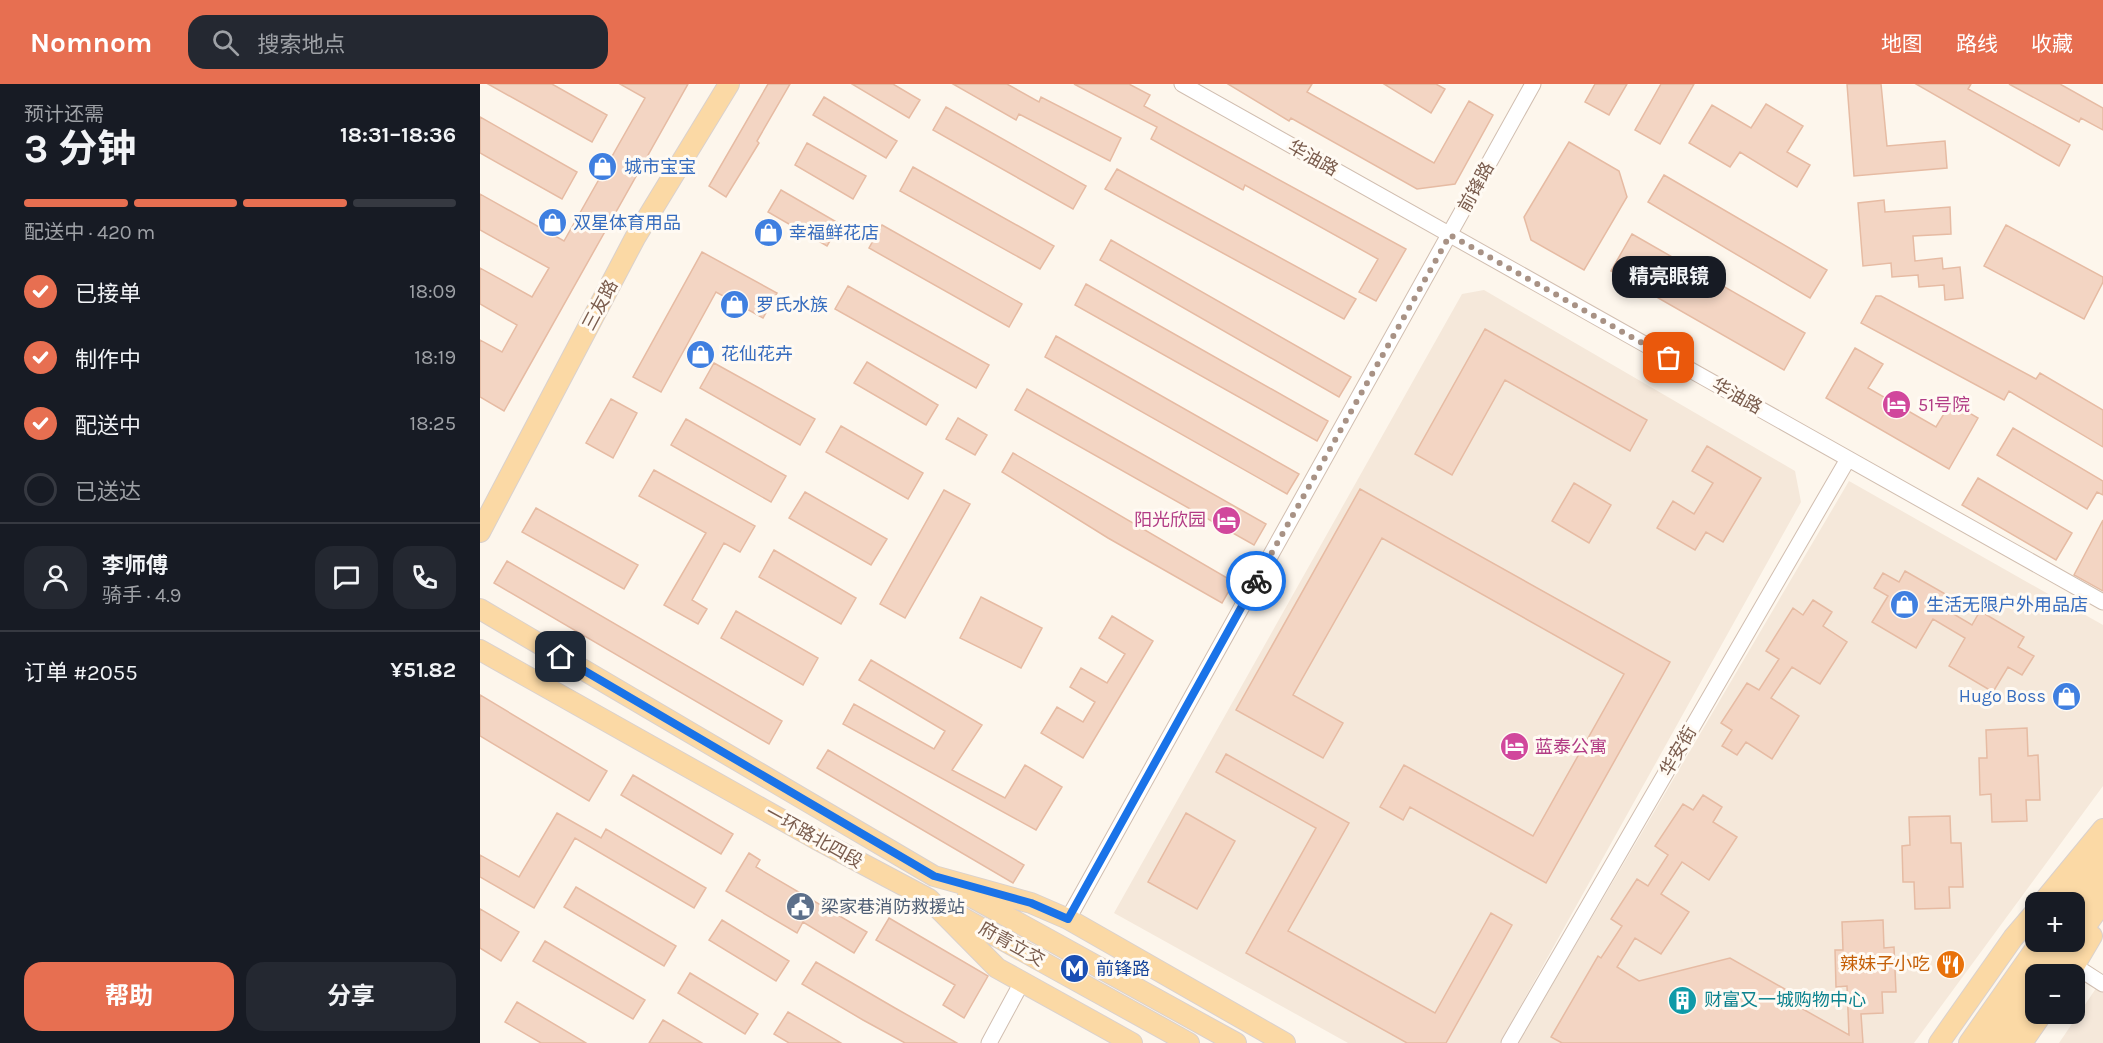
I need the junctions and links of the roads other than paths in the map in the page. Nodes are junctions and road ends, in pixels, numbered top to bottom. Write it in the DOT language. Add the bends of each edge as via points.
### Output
graph roads {
  1 [pos="729,84"];
  2 [pos="1182,84"];
  3 [pos="1533,84"];
  4 [pos="1450,235"];
  5 [pos="1848,459"];
  6 [pos="480,532"];
  7 [pos="2103,602"];
  8 [pos="480,609"];
  9 [pos="480,650"];
  10 [pos="2100,840"];
  11 [pos="934,876"];
  12 [pos="2103,877"];
  13 [pos="2052,892"];
  14 [pos="2060,892"];
  15 [pos="2073,892"];
  16 [pos="929,898"];
  17 [pos="2085,902"];
  18 [pos="2103,902"];
  19 [pos="2103,914"];
  20 [pos="1068,919"];
  21 [pos="2025,924"];
  22 [pos="2025,951"];
  23 [pos="2025,952"];
  24 [pos="2050,952"];
  25 [pos="2067,964"];
  26 [pos="2068,964"];
  27 [pos="2085,978"];
  28 [pos="1022,982"];
  29 [pos="2103,984"];
  30 [pos="2025,1012"];
  31 [pos="2035,1024"];
  32 [pos="989,1043"];
  33 [pos="1132,1043"];
  34 [pos="1189,1043"];
  35 [pos="1236,1043"];
  36 [pos="1285,1043"];
  37 [pos="1509,1043"];
  38 [pos="1939,1043"];
  39 [pos="1953,1043"];
  40 [pos="1969,1043"];
  41 [pos="1985,1043"];
  42 [pos="2003,1043"];
  43 [pos="2022,1043"];
  1 -- 6 [label="main road, 三友路" via="635,237"];
  2 -- 4 [label="street, 华油路"];
  3 -- 4 [label="street, 前锋路"];
  4 -- 5 [label="street, 华油路"];
  4 -- 20 [label="street, 前锋路"];
  5 -- 7 [label="street, 华油路"];
  5 -- 37 [label="street, 华安街"];
  8 -- 11 [label="main road, 一环路北四段"];
  9 -- 16 [label="main road, 一环路北四段"];
  10 -- 13 [label="main road"];
  10 -- 14 [label="main road"];
  10 -- 15 [label="main road"];
  11 -- 20 [label="main road, 一环路北四段" via="1031,903"];
  11 -- 35 [label="main road, 府青立交"];
  12 -- 17 [label="main road"];
  16 -- 28 [label="main road, 一环路北四段" via="997,968"];
  16 -- 34 [label="main road, 府青立交"];
  18 -- 25 [label="main road"];
  19 -- 26 [label="main road"];
  20 -- 36 [label="main road, 一环路北四段"];
  21 -- 38 [label="main road"];
  22 -- 39 [label="main road"];
  23 -- 40 [label="main road"];
  24 -- 41 [label="main road"];
  27 -- 29 [label="street"];
  28 -- 32 [label="street"];
  28 -- 33 [label="main road, 一环路北四段"];
  30 -- 42 [label="main road"];
  31 -- 43 [label="main road"];
}
